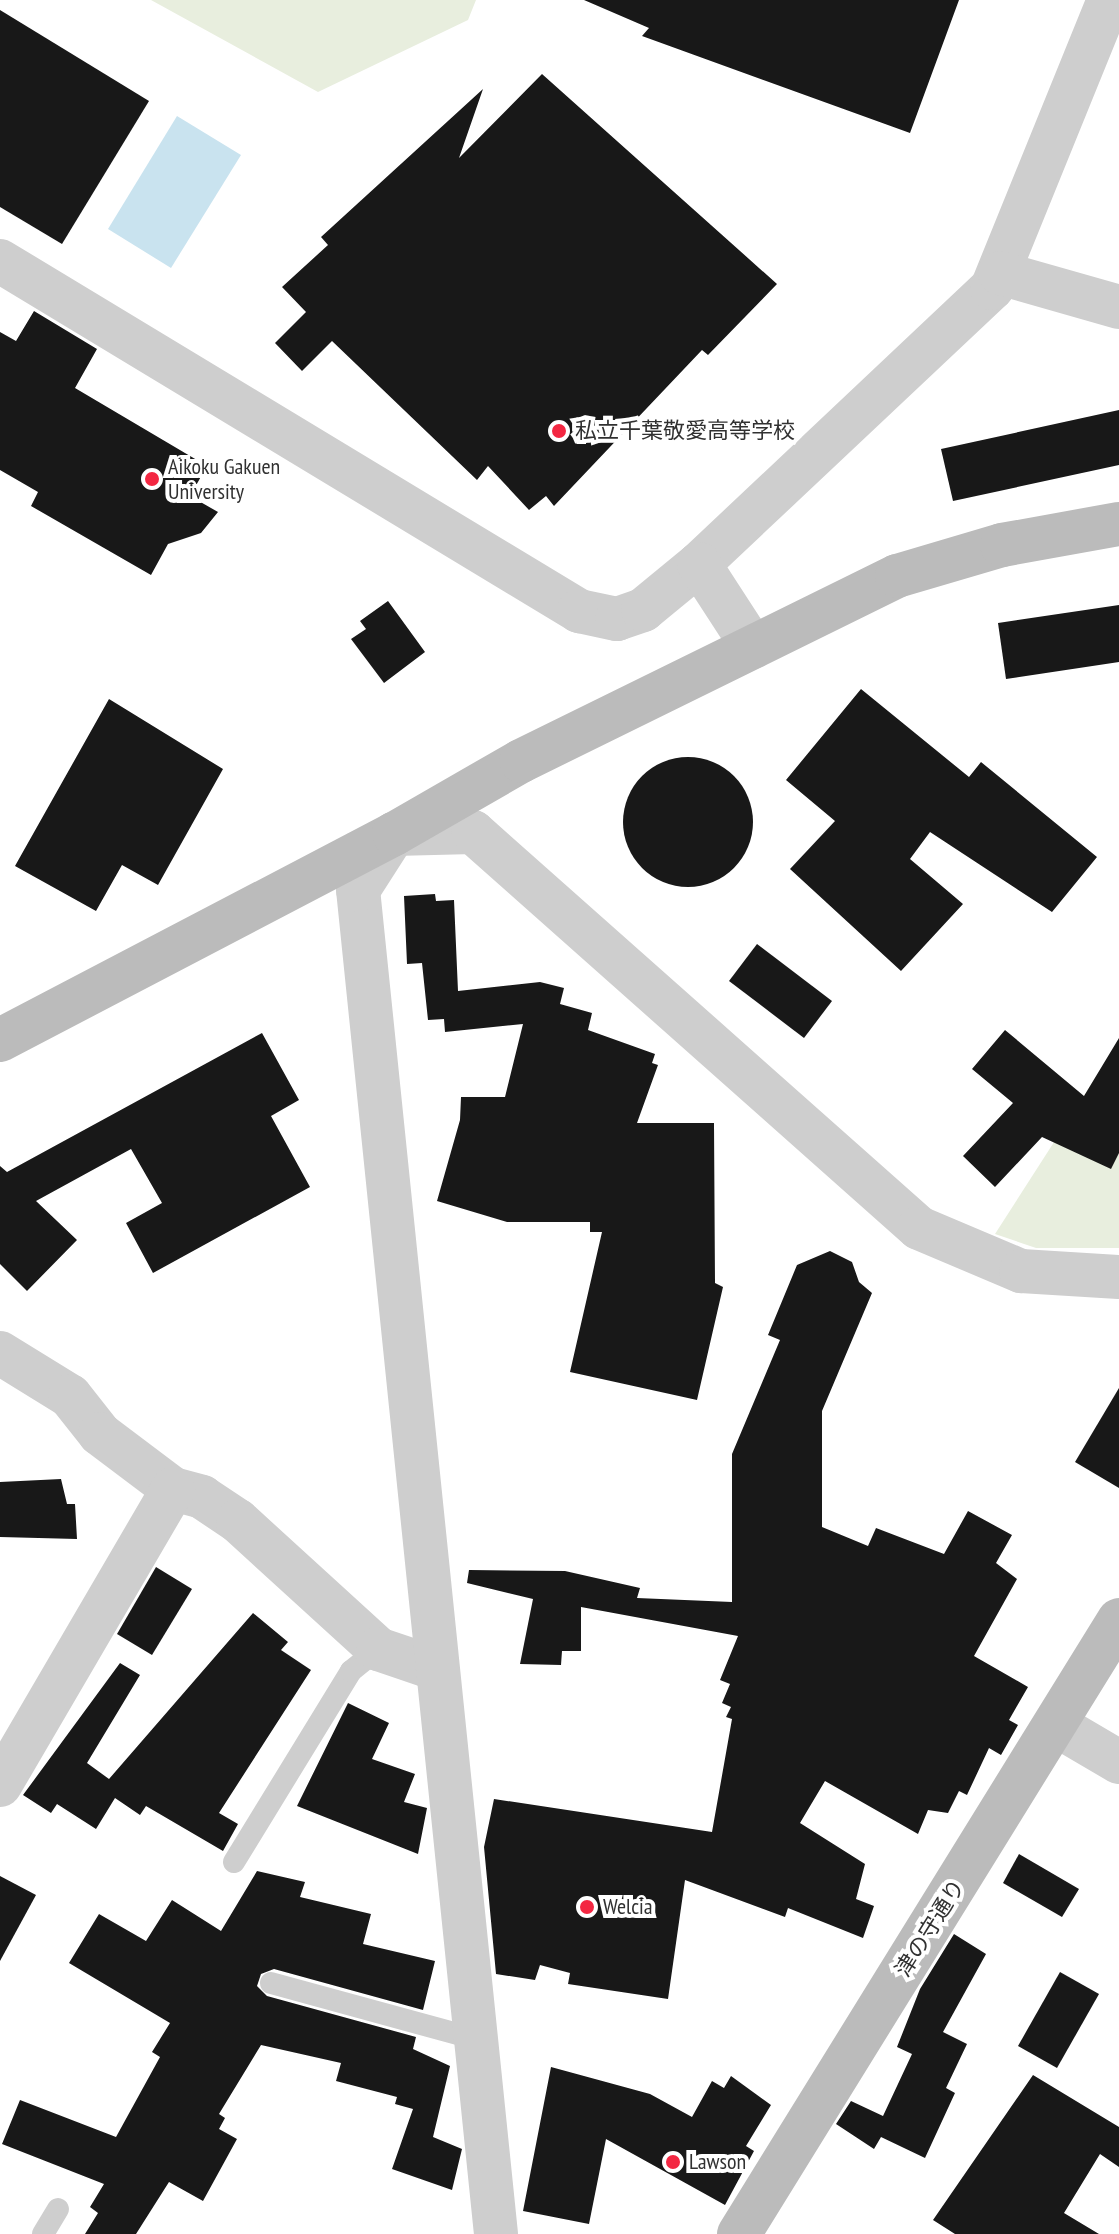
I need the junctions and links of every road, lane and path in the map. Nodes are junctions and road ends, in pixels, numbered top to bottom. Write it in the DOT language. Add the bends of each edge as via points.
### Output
graph roads {
  1 [pos="1108,0"];
  2 [pos="0,261"];
  3 [pos="1000,273"];
  4 [pos="1119,307"];
  5 [pos="1119,524"];
  6 [pos="699,564"];
  7 [pos="753,647"];
  8 [pos="394,834"];
  9 [pos="0,1040"];
  10 [pos="1119,1277"];
  11 [pos="0,1353"];
  12 [pos="173,1489"];
  13 [pos="1119,1620"];
  14 [pos="378,1649"];
  15 [pos="437,1669"];
  16 [pos="1056,1725"];
  17 [pos="1119,1762"];
  18 [pos="0,1785"];
  19 [pos="234,1862"];
  20 [pos="271,1983"];
  21 [pos="476,2039"];
  22 [pos="58,2209"];
  23 [pos="43,2234"];
  24 [pos="496,2234"];
  25 [pos="739,2234"];
  1 -- 3 [label="street"];
  2 -- 6 [label="street" via="579,611 617,619 643,610"];
  3 -- 4 [label="street"];
  3 -- 6 [label="street" via="992,288"];
  5 -- 7 [label="street" via="1002,545 897,576"];
  6 -- 7 [label="street"];
  7 -- 8 [label="street" via="521,761"];
  8 -- 9 [label="street"];
  8 -- 10 [label="street" via="473,832 919,1228 1021,1271"];
  8 -- 15 [label="street" via="358,890"];
  11 -- 12 [label="street" via="70,1396 100,1434"];
  12 -- 14 [label="street" via="202,1497 238,1521"];
  12 -- 18 [label="street"];
  13 -- 16 [label="street, 津の守通り"];
  14 -- 15 [label="street"];
  14 -- 19 [label="lane" via="351,1671"];
  15 -- 21 [label="street"];
  16 -- 17 [label="street"];
  16 -- 25 [label="street, 津の守通り"];
  20 -- 21 [label="lane"];
  21 -- 24 [label="street"];
  22 -- 23 [label="lane"];
}
